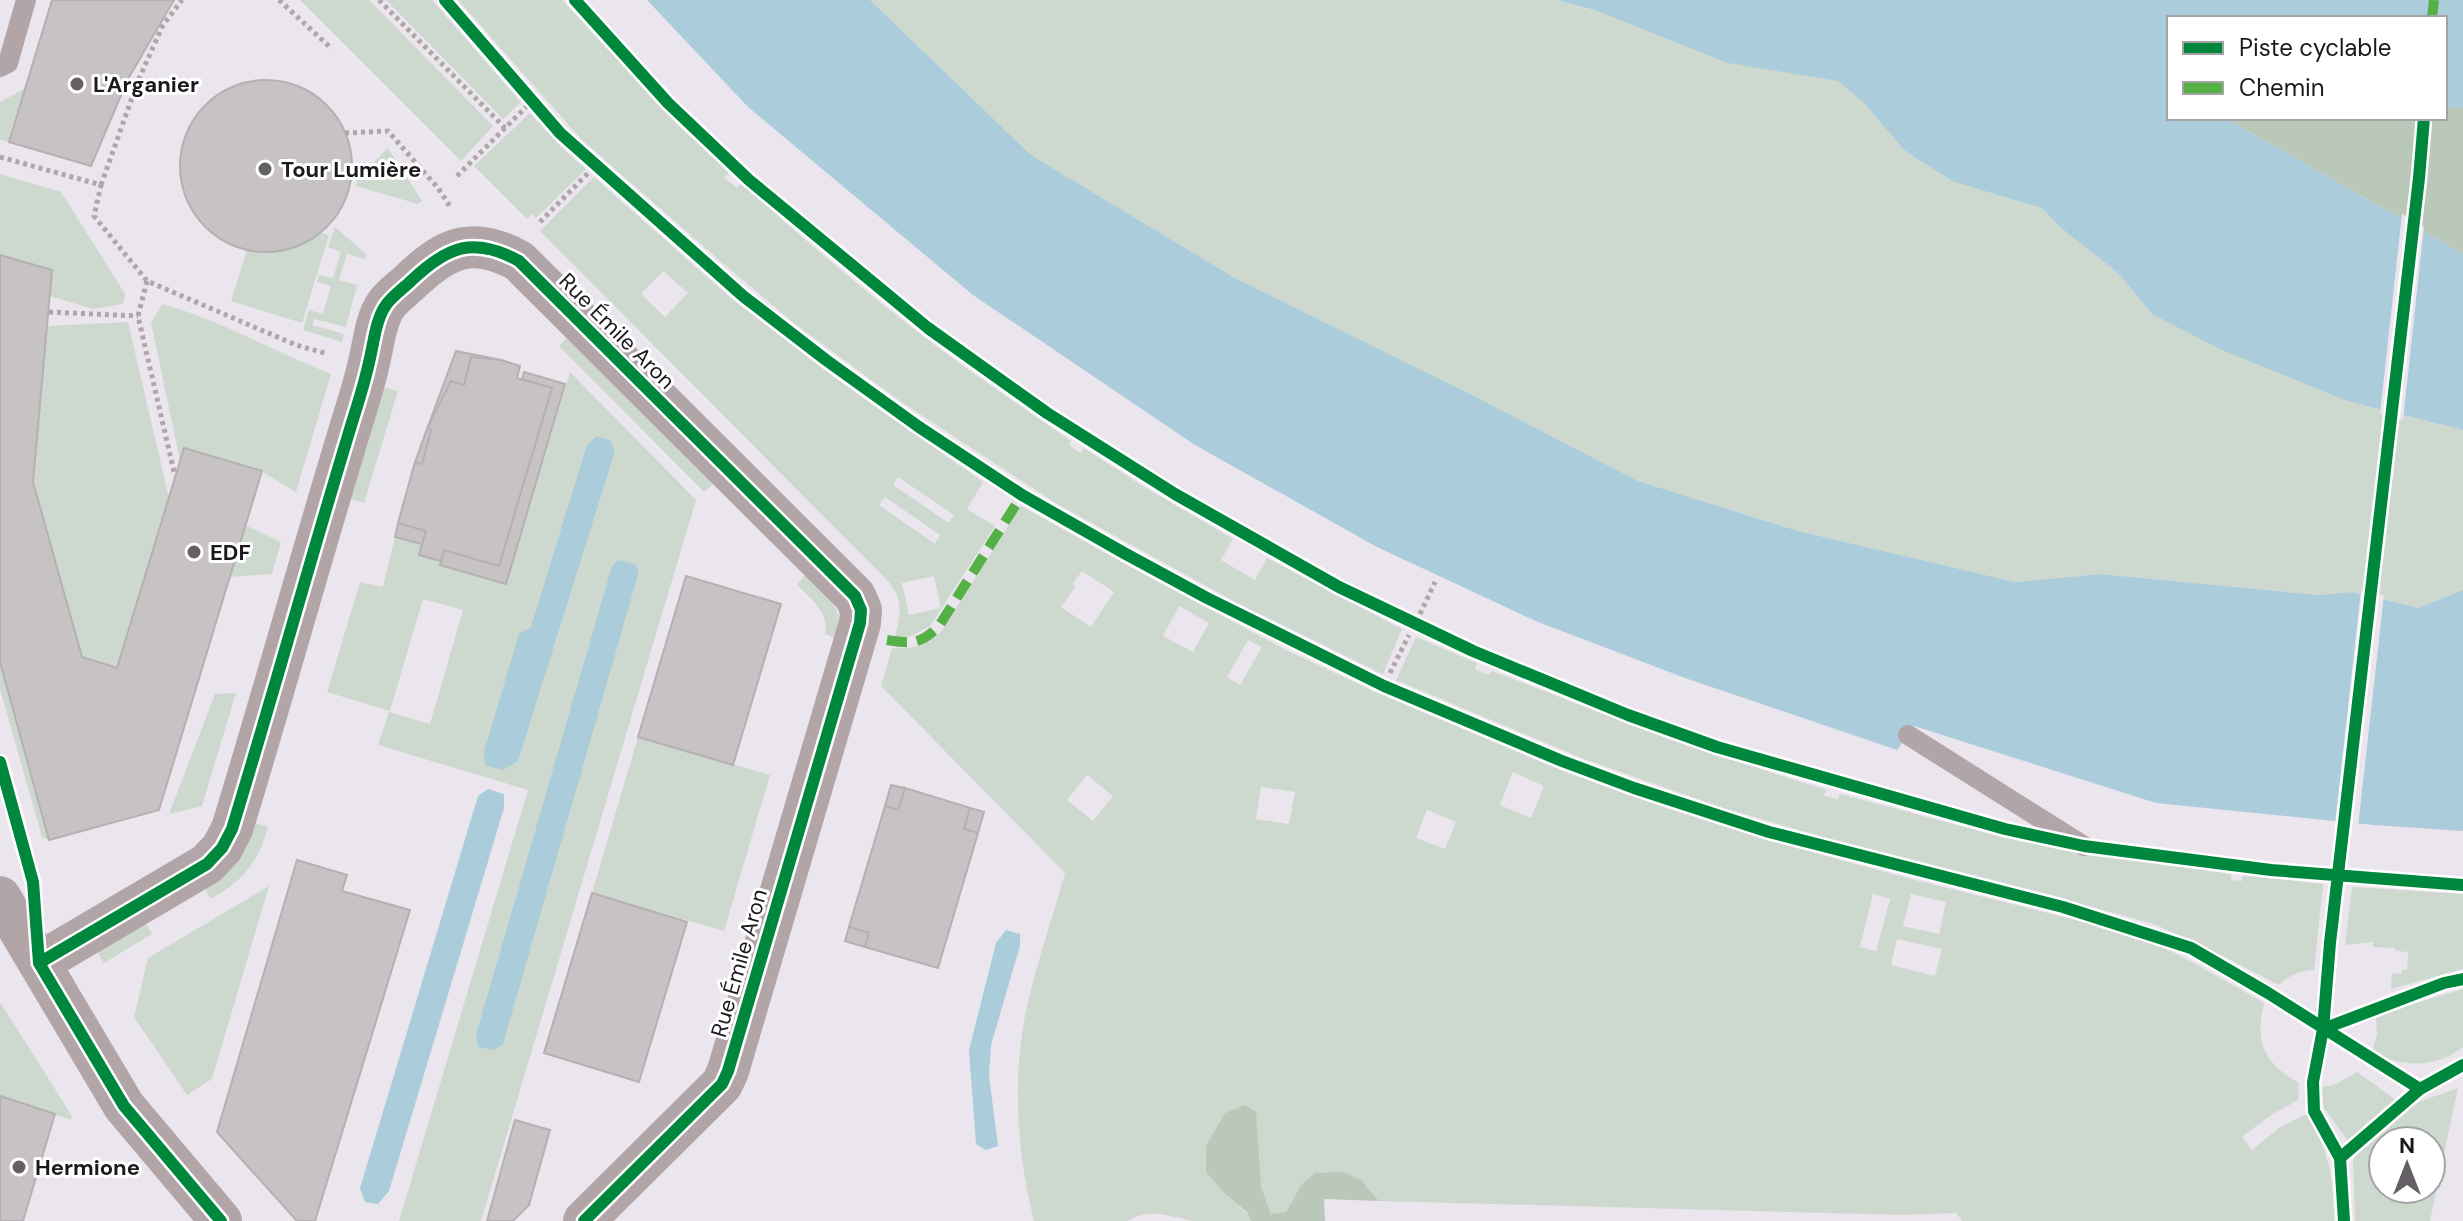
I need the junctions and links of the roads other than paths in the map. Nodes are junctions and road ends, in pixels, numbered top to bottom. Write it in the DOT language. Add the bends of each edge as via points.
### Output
graph roads {
  1 [pos="26,0"];
  2 [pos="0,67"];
  3 [pos="1908,735"];
  4 [pos="2084,846"];
  5 [pos="0,897"];
  6 [pos="39,963"];
  7 [pos="221,1221"];
  8 [pos="584,1221"];
  1 -- 2 [label="lane" via="8,63"];
  3 -- 4 [label="lane"];
  5 -- 6 [label="street"];
  6 -- 7 [label="street" via="124,1106"];
  6 -- 8 [label="street, Rue Émile Aron" via="207,864 222,848 255,755 380,317 430,262 448,251 501,251 519,261 855,596 861,610 728,1071 722,1084"];
}
